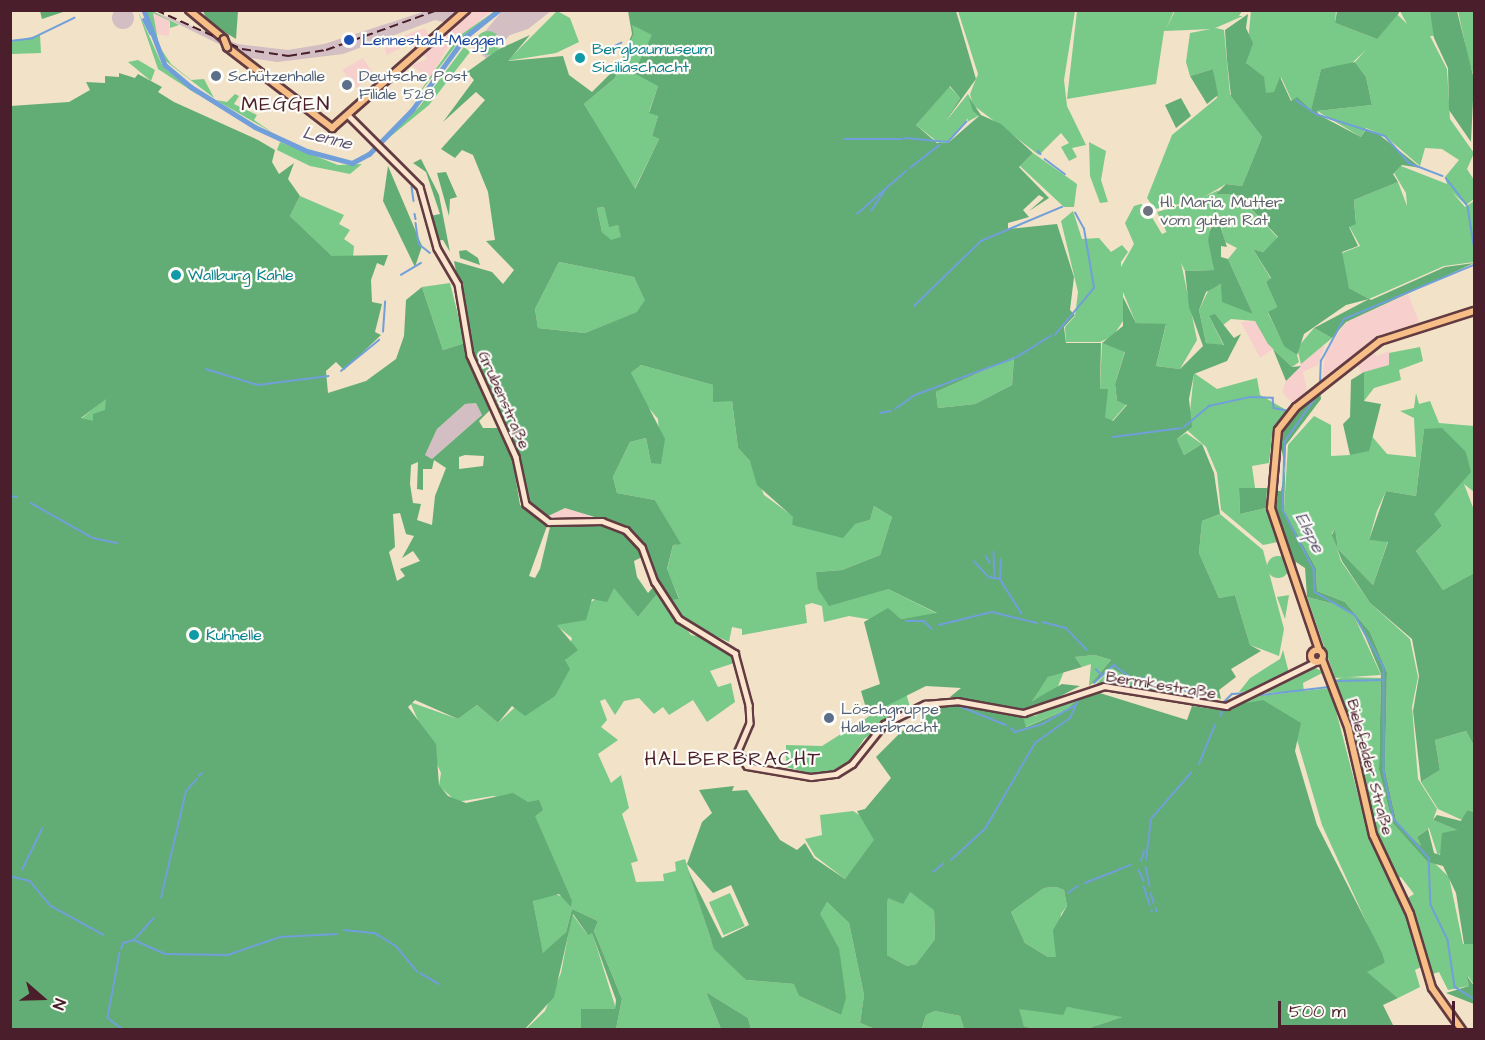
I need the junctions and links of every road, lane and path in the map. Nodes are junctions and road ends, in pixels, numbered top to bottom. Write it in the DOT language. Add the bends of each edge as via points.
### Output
graph roads {
  1 [pos="189,10"];
  2 [pos="466,10"];
  3 [pos="349,116"];
  4 [pos="1474,311"];
  5 [pos="1317,650"];
  6 [pos="1317,660"];
  7 [pos="947,701"];
  8 [pos="1462,1029"];
  1 -- 3 [label="main road, bridge" via="224,39 227,47 322,124 334,128"];
  2 -- 3 [label="main road"];
  3 -- 7 [label="main road, Grubenstraße" via="380,149 404,166 420,188 437,248 458,284 473,363 516,457 526,504 549,522 605,521 634,536 677,616 691,630 725,644 741,663 750,719 739,747 749,767 831,776 852,764 892,718"];
  4 -- 5 [label="main road" via="1397,332 1324,384 1278,430 1270,497"];
  5 -- 6 [label="main road"];
  5 -- 6 [label="main road"];
  6 -- 7 [label="main road, Bermkestraße" via="1226,706 1112,687 1080,690 1019,713"];
  6 -- 8 [label="main road, Bielefelder Straße" via="1328,671 1348,727 1373,835 1410,914 1425,970"];
}
